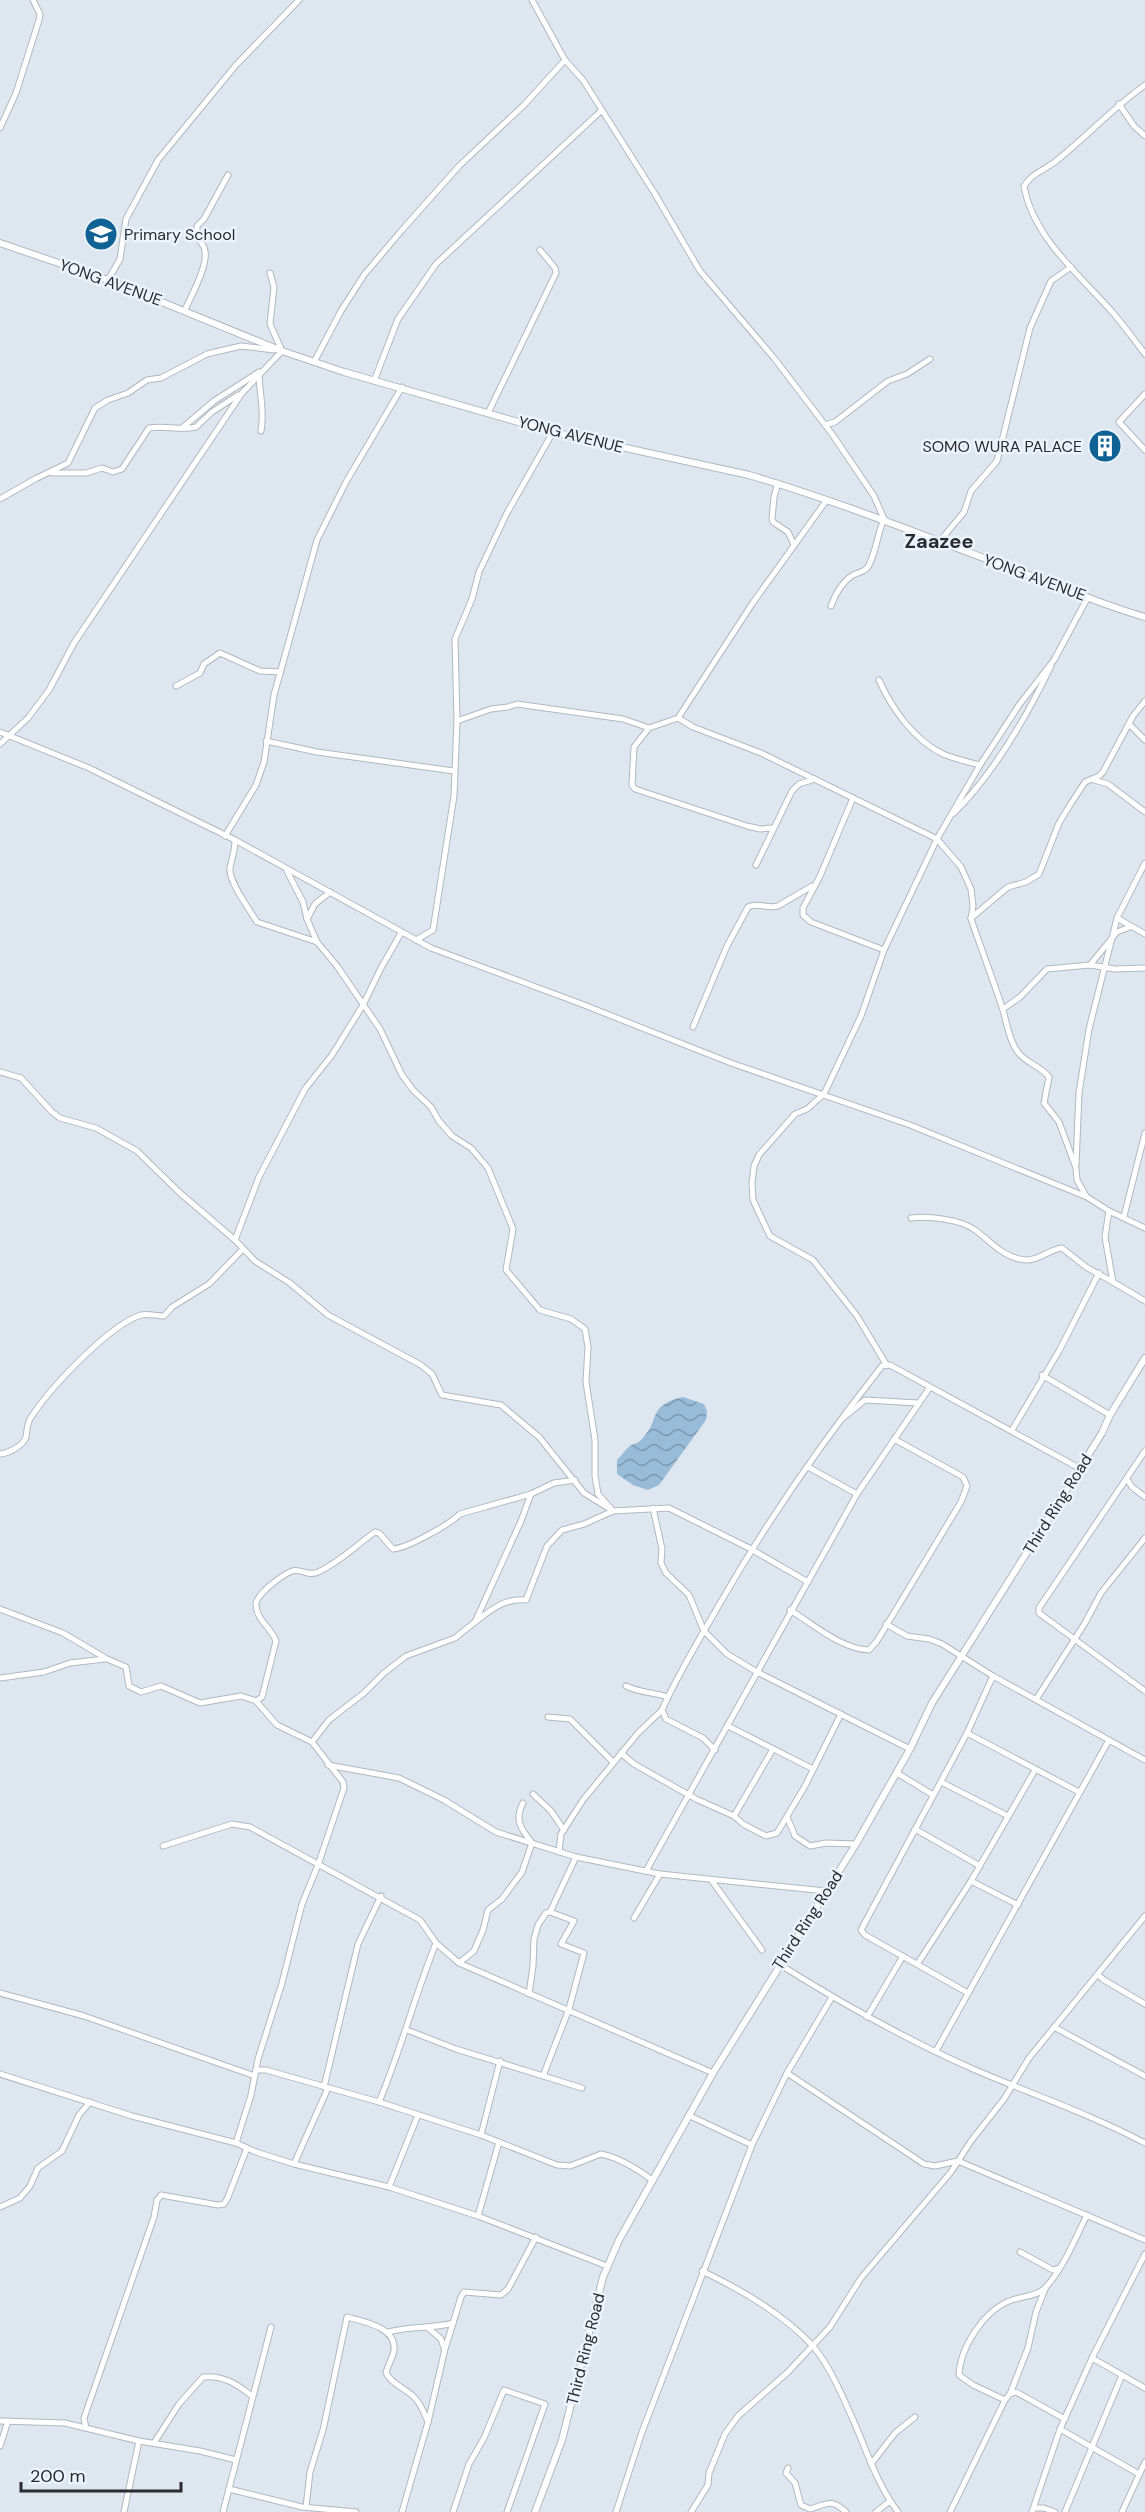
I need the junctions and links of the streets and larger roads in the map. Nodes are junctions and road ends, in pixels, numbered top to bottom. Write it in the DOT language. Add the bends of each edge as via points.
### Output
graph roads {
  1 [pos="33,0"];
  2 [pos="299,0"];
  3 [pos="532,0"];
  4 [pos="565,60"];
  5 [pos="1145,85"];
  6 [pos="1119,104"];
  7 [pos="602,110"];
  8 [pos="0,128"];
  9 [pos="1145,136"];
  10 [pos="228,175"];
  11 [pos="0,243"];
  12 [pos="540,250"];
  13 [pos="1071,267"];
  14 [pos="270,273"];
  15 [pos="108,280"];
  16 [pos="185,310"];
  17 [pos="282,351"];
  18 [pos="1145,354"];
  19 [pos="930,359"];
  20 [pos="314,362"];
  21 [pos="259,372"];
  22 [pos="374,381"];
  23 [pos="402,387"];
  24 [pos="242,393"];
  25 [pos="1145,394"];
  26 [pos="488,413"];
  27 [pos="835,422"];
  28 [pos="825,425"];
  29 [pos="182,428"];
  30 [pos="261,431"];
  31 [pos="553,432"];
  32 [pos="834,438"];
  33 [pos="1145,450"];
  34 [pos="48,473"];
  35 [pos="778,483"];
  36 [pos="0,500"];
  37 [pos="826,501"];
  38 [pos="884,519"];
  39 [pos="939,542"];
  40 [pos="794,545"];
  41 [pos="1088,597"];
  42 [pos="831,606"];
  43 [pos="1145,617"];
  44 [pos="1054,660"];
  45 [pos="281,672"];
  46 [pos="879,680"];
  47 [pos="176,686"];
  48 [pos="1145,701"];
  49 [pos="678,718"];
  50 [pos="457,720"];
  51 [pos="1130,725"];
  52 [pos="649,728"];
  53 [pos="0,732"];
  54 [pos="8,735"];
  55 [pos="0,738"];
  56 [pos="1145,740"];
  57 [pos="266,741"];
  58 [pos="0,744"];
  59 [pos="980,765"];
  60 [pos="454,771"];
  61 [pos="816,779"];
  62 [pos="1092,779"];
  63 [pos="853,798"];
  64 [pos="1145,812"];
  65 [pos="948,820"];
  66 [pos="772,828"];
  67 [pos="225,836"];
  68 [pos="937,839"];
  69 [pos="236,840"];
  70 [pos="1145,863"];
  71 [pos="756,865"];
  72 [pos="286,870"];
  73 [pos="813,886"];
  74 [pos="330,892"];
  75 [pos="971,918"];
  76 [pos="1117,918"];
  77 [pos="307,920"];
  78 [pos="1130,927"];
  79 [pos="401,933"];
  80 [pos="1145,934"];
  81 [pos="1113,935"];
  82 [pos="416,940"];
  83 [pos="317,942"];
  84 [pos="884,950"];
  85 [pos="1090,965"];
  86 [pos="1104,968"];
  87 [pos="1145,968"];
  88 [pos="363,1005"];
  89 [pos="1003,1009"];
  90 [pos="693,1027"];
  91 [pos="0,1072"];
  92 [pos="824,1094"];
  93 [pos="1145,1133"];
  94 [pos="1076,1168"];
  95 [pos="1087,1197"];
  96 [pos="1109,1211"];
  97 [pos="1124,1216"];
  98 [pos="911,1218"];
  99 [pos="1145,1228"];
  100 [pos="235,1240"];
  101 [pos="243,1250"];
  102 [pos="1099,1273"];
  103 [pos="1113,1282"];
  104 [pos="1145,1301"];
  105 [pos="1145,1358"];
  106 [pos="886,1364"];
  107 [pos="1042,1375"];
  108 [pos="930,1387"];
  109 [pos="919,1403"];
  110 [pos="1110,1415"];
  111 [pos="835,1425"];
  112 [pos="1012,1430"];
  113 [pos="894,1439"];
  114 [pos="1145,1451"];
  115 [pos="0,1454"];
  116 [pos="808,1467"];
  117 [pos="1079,1468"];
  118 [pos="1127,1479"];
  119 [pos="575,1480"];
  120 [pos="1132,1487"];
  121 [pos="1120,1488"];
  122 [pos="531,1494"];
  123 [pos="857,1494"];
  124 [pos="1145,1497"];
  125 [pos="653,1508"];
  126 [pos="612,1511"];
  127 [pos="1144,1538"];
  128 [pos="751,1549"];
  129 [pos="808,1582"];
  130 [pos="0,1609"];
  131 [pos="790,1610"];
  132 [pos="474,1622"];
  133 [pos="885,1624"];
  134 [pos="704,1631"];
  135 [pos="1075,1640"];
  136 [pos="960,1656"];
  137 [pos="107,1659"];
  138 [pos="757,1672"];
  139 [pos="993,1676"];
  140 [pos="0,1678"];
  141 [pos="626,1686"];
  142 [pos="1145,1691"];
  143 [pos="668,1697"];
  144 [pos="1037,1698"];
  145 [pos="256,1701"];
  146 [pos="662,1710"];
  147 [pos="841,1714"];
  148 [pos="548,1717"];
  149 [pos="728,1726"];
  150 [pos="967,1733"];
  151 [pos="1109,1740"];
  152 [pos="312,1742"];
  153 [pos="773,1749"];
  154 [pos="910,1749"];
  155 [pos="715,1750"];
  156 [pos="621,1753"];
  157 [pos="1145,1760"];
  158 [pos="613,1762"];
  159 [pos="328,1765"];
  160 [pos="813,1769"];
  161 [pos="1035,1770"];
  162 [pos="897,1773"];
  163 [pos="941,1782"];
  164 [pos="1079,1792"];
  165 [pos="532,1794"];
  166 [pos="689,1795"];
  167 [pos="933,1795"];
  168 [pos="523,1803"];
  169 [pos="734,1816"];
  170 [pos="1008,1816"];
  171 [pos="787,1817"];
  172 [pos="915,1829"];
  173 [pos="564,1830"];
  174 [pos="532,1843"];
  175 [pos="856,1844"];
  176 [pos="163,1846"];
  177 [pos="559,1851"];
  178 [pos="576,1857"];
  179 [pos="318,1865"];
  180 [pos="980,1866"];
  181 [pos="646,1870"];
  182 [pos="660,1874"];
  183 [pos="712,1881"];
  184 [pos="971,1881"];
  185 [pos="826,1891"];
  186 [pos="381,1896"];
  187 [pos="1018,1905"];
  188 [pos="550,1912"];
  189 [pos="1145,1916"];
  190 [pos="634,1918"];
  191 [pos="436,1943"];
  192 [pos="762,1950"];
  193 [pos="903,1956"];
  194 [pos="459,1963"];
  195 [pos="918,1963"];
  196 [pos="779,1964"];
  197 [pos="1098,1975"];
  198 [pos="0,1993"];
  199 [pos="968,1993"];
  200 [pos="529,1994"];
  201 [pos="832,1997"];
  202 [pos="1145,2004"];
  203 [pos="569,2009"];
  204 [pos="867,2017"];
  205 [pos="1054,2027"];
  206 [pos="407,2030"];
  207 [pos="936,2052"];
  208 [pos="500,2061"];
  209 [pos="256,2073"];
  210 [pos="713,2073"];
  211 [pos="787,2073"];
  212 [pos="0,2074"];
  213 [pos="543,2076"];
  214 [pos="1145,2076"];
  215 [pos="1013,2085"];
  216 [pos="326,2088"];
  217 [pos="582,2088"];
  218 [pos="379,2102"];
  219 [pos="90,2103"];
  220 [pos="417,2115"];
  221 [pos="690,2116"];
  222 [pos="481,2135"];
  223 [pos="499,2142"];
  224 [pos="236,2143"];
  225 [pos="1145,2143"];
  226 [pos="752,2145"];
  227 [pos="247,2148"];
  228 [pos="958,2162"];
  229 [pos="294,2164"];
  230 [pos="652,2180"];
  231 [pos="389,2187"];
  232 [pos="0,2207"];
  233 [pos="1087,2215"];
  234 [pos="478,2216"];
  235 [pos="536,2237"];
  236 [pos="1145,2240"];
  237 [pos="1020,2252"];
  238 [pos="1145,2253"];
  239 [pos="607,2266"];
  240 [pos="1142,2267"];
  241 [pos="1059,2268"];
  242 [pos="702,2271"];
  243 [pos="1045,2289"];
  244 [pos="453,2323"];
  245 [pos="427,2326"];
  246 [pos="271,2327"];
  247 [pos="388,2332"];
  248 [pos="813,2346"];
  249 [pos="445,2349"];
  250 [pos="1092,2358"];
  251 [pos="1122,2375"];
  252 [pos="1145,2388"];
  253 [pos="1010,2394"];
  254 [pos="252,2396"];
  255 [pos="1005,2400"];
  256 [pos="915,2417"];
  257 [pos="1065,2419"];
  258 [pos="0,2421"];
  259 [pos="8,2421"];
  260 [pos="428,2422"];
  261 [pos="86,2428"];
  262 [pos="1060,2428"];
  263 [pos="139,2441"];
  264 [pos="154,2443"];
  265 [pos="0,2446"];
  266 [pos="1093,2447"];
  267 [pos="236,2460"];
  268 [pos="1145,2462"];
  269 [pos="871,2464"];
  270 [pos="788,2468"];
  271 [pos="1139,2474"];
  272 [pos="230,2489"];
  273 [pos="890,2501"];
  274 [pos="306,2507"];
  275 [pos="1033,2510"];
  276 [pos="124,2512"];
  277 [pos="223,2512"];
  278 [pos="356,2512"];
  279 [pos="402,2512"];
  280 [pos="453,2512"];
  281 [pos="507,2512"];
  282 [pos="535,2512"];
  283 [pos="616,2512"];
  284 [pos="691,2512"];
  285 [pos="846,2512"];
  286 [pos="876,2512"];
  287 [pos="898,2512"];
  288 [pos="950,2512"];
  289 [pos="1055,2512"];
  290 [pos="1065,2512"];
  291 [pos="1122,2512"];
  1 -- 8 [label="street" via="39,20 16,93"];
  2 -- 15 [label="street" via="236,65 158,160 126,219 120,259"];
  3 -- 4 [label="street"];
  4 -- 7 [label="street"];
  4 -- 20 [label="street" via="459,166 364,275"];
  5 -- 6 [label="street"];
  6 -- 9 [label="street"];
  6 -- 13 [label="street" via="1024,186 1040,227"];
  7 -- 22 [label="street" via="436,264 398,320"];
  7 -- 28 [label="street" via="700,271"];
  10 -- 16 [label="street" via="197,226 197,237 206,253"];
  11 -- 15 [label="street, YONG AVENUE"];
  12 -- 26 [label="street" via="556,273"];
  13 -- 18 [label="street"];
  13 -- 39 [label="street" via="1051,281 1030,328 997,461 970,491 964,512"];
  14 -- 17 [label="street" via="274,287 270,324"];
  15 -- 16 [label="street, YONG AVENUE"];
  16 -- 17 [label="street, YONG AVENUE"];
  17 -- 20 [label="street, YONG AVENUE"];
  17 -- 21 [label="street"];
  17 -- 34 [label="street" via="241,346 207,354 108,400 95,408 69,463"];
  19 -- 27 [label="street" via="888,381"];
  20 -- 22 [label="street, YONG AVENUE"];
  21 -- 24 [label="street"];
  21 -- 29 [label="street" via="214,401"];
  21 -- 30 [label="street" via="264,415"];
  22 -- 23 [label="street, YONG AVENUE"];
  23 -- 26 [label="street, YONG AVENUE"];
  23 -- 45 [label="street" via="317,540"];
  24 -- 29 [label="street" via="196,427"];
  24 -- 54 [label="street" via="74,643 49,690 28,718"];
  25 -- 33 [label="street" via="1119,422"];
  26 -- 31 [label="street, YONG AVENUE"];
  27 -- 28 [label="street"];
  27 -- 32 [label="street"];
  28 -- 32 [label="street"];
  29 -- 34 [label="street" via="149,428 122,469"];
  31 -- 35 [label="street, YONG AVENUE"];
  31 -- 50 [label="street" via="507,513 459,624 455,639"];
  32 -- 38 [label="street" via="874,496"];
  34 -- 36 [label="street"];
  35 -- 37 [label="street, YONG AVENUE"];
  35 -- 40 [label="street" via="772,519 788,532"];
  37 -- 38 [label="street, YONG AVENUE"];
  37 -- 40 [label="street"];
  38 -- 39 [label="street, YONG AVENUE"];
  38 -- 42 [label="street" via="872,560 866,569 851,576"];
  39 -- 41 [label="street, YONG AVENUE"];
  40 -- 49 [label="street"];
  41 -- 43 [label="street, YONG AVENUE"];
  41 -- 44 [label="street"];
  44 -- 59 [label="street"];
  44 -- 65 [label="street" via="1006,746"];
  45 -- 47 [label="street" via="260,671 220,653 204,664 200,673"];
  45 -- 57 [label="street"];
  46 -- 59 [label="street" via="889,702 918,737 943,753"];
  48 -- 51 [label="street"];
  49 -- 52 [label="street"];
  49 -- 61 [label="street"];
  50 -- 52 [label="street" via="491,709 529,704 623,719"];
  50 -- 60 [label="street"];
  51 -- 56 [label="street"];
  51 -- 62 [label="street" via="1103,772"];
  52 -- 66 [label="street" via="634,747 635,789 747,826"];
  53 -- 54 [label="street"];
  54 -- 55 [label="street"];
  54 -- 58 [label="street"];
  54 -- 67 [label="street" via="89,768"];
  57 -- 60 [label="street"];
  57 -- 67 [label="street" via="256,785"];
  59 -- 65 [label="street"];
  60 -- 82 [label="street" via="454,796 433,930"];
  61 -- 63 [label="street"];
  61 -- 66 [label="street" via="799,784 792,791"];
  62 -- 64 [label="street" via="1108,784"];
  62 -- 75 [label="street" via="1085,782 1059,823 1039,874 1008,887"];
  63 -- 68 [label="street"];
  63 -- 73 [label="street"];
  65 -- 68 [label="street"];
  66 -- 71 [label="street"];
  67 -- 69 [label="street"];
  68 -- 75 [label="street" via="961,867 971,889"];
  68 -- 84 [label="street"];
  69 -- 72 [label="street"];
  69 -- 83 [label="street" via="231,879 257,922"];
  70 -- 76 [label="street"];
  72 -- 74 [label="street"];
  72 -- 77 [label="street" via="303,902"];
  73 -- 84 [label="street" via="803,908 804,918"];
  73 -- 90 [label="street" via="773,908 754,904 748,907"];
  74 -- 77 [label="street" via="315,904"];
  74 -- 79 [label="street"];
  75 -- 89 [label="street"];
  76 -- 78 [label="street"];
  76 -- 81 [label="street"];
  77 -- 83 [label="street"];
  78 -- 80 [label="street"];
  78 -- 81 [label="street"];
  79 -- 82 [label="street"];
  79 -- 88 [label="street"];
  81 -- 85 [label="street"];
  81 -- 86 [label="street"];
  82 -- 92 [label="street" via="731,1064"];
  83 -- 88 [label="street"];
  84 -- 92 [label="street" via="861,1016"];
  85 -- 86 [label="street"];
  85 -- 89 [label="street" via="1047,969"];
  86 -- 87 [label="street"];
  86 -- 94 [label="street" via="1083,1062"];
  88 -- 100 [label="street" via="304,1089 259,1177"];
  88 -- 126 [label="street" via="413,1090 452,1136 471,1148 488,1168 513,1229 506,1270 540,1310 571,1319 585,1329 595,1476 598,1494"];
  89 -- 94 [label="street" via="1018,1052 1049,1077 1044,1103 1059,1122"];
  91 -- 100 [label="street" via="21,1078 60,1118 96,1128 137,1150"];
  92 -- 95 [label="street"];
  92 -- 106 [label="street" via="795,1114 759,1155 754,1166 753,1200 770,1236 813,1260 857,1316"];
  93 -- 97 [label="street"];
  94 -- 95 [label="street" via="1077,1180"];
  95 -- 96 [label="street"];
  96 -- 97 [label="street"];
  96 -- 103 [label="street" via="1105,1236"];
  97 -- 99 [label="street"];
  98 -- 102 [label="street" via="928,1216 973,1228 986,1241 1014,1257 1028,1260 1062,1248"];
  100 -- 101 [label="street"];
  101 -- 115 [label="street" via="209,1284 164,1316 144,1314 123,1322 51,1391 30,1418 23,1441 8,1453"];
  101 -- 119 [label="street" via="328,1315 421,1365 432,1374 442,1395 501,1405 539,1437"];
  102 -- 103 [label="street"];
  102 -- 107 [label="street" via="1059,1351"];
  103 -- 104 [label="street"];
  105 -- 110 [label="street, Third Ring Road"];
  106 -- 108 [label="street"];
  106 -- 111 [label="street"];
  107 -- 110 [label="street"];
  107 -- 112 [label="street"];
  108 -- 109 [label="street"];
  108 -- 112 [label="street"];
  109 -- 111 [label="street" via="865,1400"];
  109 -- 113 [label="street"];
  110 -- 117 [label="street, Third Ring Road"];
  111 -- 116 [label="street"];
  112 -- 117 [label="street"];
  113 -- 123 [label="street"];
  113 -- 133 [label="street" via="963,1477 967,1486 961,1502"];
  114 -- 118 [label="street"];
  116 -- 123 [label="street"];
  116 -- 128 [label="street"];
  117 -- 136 [label="street, Third Ring Road"];
  118 -- 120 [label="street"];
  118 -- 121 [label="street"];
  119 -- 122 [label="street" via="554,1483"];
  119 -- 126 [label="street" via="584,1493"];
  120 -- 121 [label="street"];
  120 -- 124 [label="street"];
  121 -- 135 [label="street" via="1039,1608 1041,1617"];
  122 -- 132 [label="street"];
  122 -- 145 [label="street" via="460,1514 400,1548 393,1549 375,1532 344,1558 316,1573 292,1571 275,1582 255,1603 276,1641 262,1697"];
  123 -- 129 [label="street"];
  125 -- 126 [label="street"];
  125 -- 128 [label="street" via="669,1508"];
  125 -- 134 [label="street" via="662,1549 661,1563 689,1595"];
  126 -- 132 [label="street" via="562,1530 547,1546 526,1600 497,1605"];
  127 -- 135 [label="street" via="1101,1593"];
  128 -- 129 [label="street"];
  128 -- 134 [label="street"];
  129 -- 131 [label="street"];
  130 -- 137 [label="street" via="63,1633"];
  131 -- 133 [label="street" via="832,1637 863,1650 869,1650"];
  131 -- 138 [label="street"];
  132 -- 152 [label="street" via="455,1638 406,1656 329,1720"];
  133 -- 136 [label="street" via="907,1636 942,1644"];
  134 -- 138 [label="street" via="727,1654"];
  134 -- 143 [label="street"];
  135 -- 142 [label="street"];
  135 -- 144 [label="street"];
  136 -- 139 [label="street"];
  136 -- 154 [label="street, Third Ring Road"];
  137 -- 140 [label="street"];
  137 -- 145 [label="street" via="126,1667 129,1686 141,1692 161,1686 200,1703 241,1696"];
  138 -- 147 [label="street"];
  138 -- 149 [label="street"];
  139 -- 144 [label="street"];
  139 -- 150 [label="street"];
  141 -- 143 [label="street" via="644,1694"];
  143 -- 146 [label="street"];
  144 -- 151 [label="street"];
  145 -- 152 [label="street" via="277,1725"];
  146 -- 155 [label="street" via="666,1719 703,1738"];
  146 -- 156 [label="street"];
  147 -- 154 [label="street"];
  147 -- 160 [label="street"];
  148 -- 158 [label="street" via="570,1719"];
  149 -- 153 [label="street"];
  149 -- 155 [label="street"];
  150 -- 161 [label="street"];
  150 -- 163 [label="street"];
  151 -- 157 [label="street"];
  151 -- 164 [label="street"];
  152 -- 159 [label="street"];
  153 -- 160 [label="street"];
  153 -- 169 [label="street"];
  154 -- 162 [label="street, Third Ring Road"];
  155 -- 166 [label="street"];
  156 -- 158 [label="street"];
  156 -- 166 [label="street"];
  158 -- 173 [label="street"];
  159 -- 174 [label="street" via="399,1778 496,1832"];
  159 -- 179 [label="street" via="344,1788"];
  160 -- 171 [label="street"];
  161 -- 164 [label="street"];
  161 -- 170 [label="street"];
  162 -- 167 [label="street"];
  162 -- 175 [label="street, Third Ring Road"];
  163 -- 167 [label="street"];
  163 -- 170 [label="street"];
  164 -- 187 [label="street"];
  165 -- 173 [label="street"];
  166 -- 169 [label="street"];
  166 -- 181 [label="street"];
  167 -- 172 [label="street"];
  168 -- 174 [label="street" via="517,1814 520,1828"];
  169 -- 171 [label="street" via="766,1836 777,1833"];
  170 -- 180 [label="street"];
  171 -- 175 [label="street" via="795,1836 810,1846"];
  172 -- 180 [label="street"];
  172 -- 193 [label="street" via="861,1930"];
  173 -- 177 [label="street"];
  174 -- 177 [label="street"];
  174 -- 194 [label="street" via="522,1872 502,1899 488,1910 474,1951"];
  175 -- 185 [label="street, Third Ring Road"];
  176 -- 179 [label="street" via="232,1824 250,1827"];
  177 -- 178 [label="street"];
  178 -- 181 [label="street" via="618,1868"];
  178 -- 188 [label="street"];
  179 -- 186 [label="street"];
  179 -- 209 [label="street" via="302,1904"];
  180 -- 184 [label="street"];
  181 -- 182 [label="street"];
  182 -- 183 [label="street"];
  182 -- 190 [label="street"];
  183 -- 185 [label="street"];
  183 -- 192 [label="street"];
  184 -- 187 [label="street"];
  184 -- 195 [label="street"];
  185 -- 196 [label="street, Third Ring Road"];
  186 -- 191 [label="street" via="420,1920"];
  186 -- 216 [label="street" via="358,1944"];
  187 -- 199 [label="street"];
  188 -- 200 [label="street" via="538,1925"];
  188 -- 203 [label="street" via="574,1921 561,1944 584,1953"];
  189 -- 197 [label="street"];
  191 -- 194 [label="street"];
  191 -- 206 [label="street"];
  193 -- 195 [label="street"];
  193 -- 204 [label="street"];
  194 -- 200 [label="street"];
  195 -- 199 [label="street"];
  196 -- 201 [label="street"];
  196 -- 210 [label="street, Third Ring Road"];
  197 -- 202 [label="street"];
  197 -- 205 [label="street"];
  198 -- 209 [label="street" via="84,2016"];
  199 -- 207 [label="street"];
  200 -- 203 [label="street"];
  201 -- 204 [label="street"];
  201 -- 211 [label="street"];
  203 -- 210 [label="street"];
  203 -- 213 [label="street"];
  204 -- 207 [label="street"];
  205 -- 214 [label="street"];
  205 -- 215 [label="street"];
  206 -- 208 [label="street"];
  206 -- 218 [label="street"];
  207 -- 215 [label="street"];
  208 -- 213 [label="street"];
  208 -- 222 [label="street"];
  209 -- 216 [label="street" via="266,2070"];
  209 -- 224 [label="street"];
  210 -- 221 [label="street, Third Ring Road"];
  211 -- 226 [label="street"];
  211 -- 228 [label="street" via="913,2158 935,2166"];
  212 -- 219 [label="street"];
  213 -- 217 [label="street"];
  215 -- 225 [label="street" via="1084,2112"];
  215 -- 228 [label="street"];
  216 -- 218 [label="street"];
  216 -- 229 [label="street"];
  218 -- 220 [label="street"];
  219 -- 224 [label="street"];
  219 -- 232 [label="street" via="79,2115 62,2151 38,2168 20,2198"];
  220 -- 222 [label="street"];
  220 -- 231 [label="street"];
  221 -- 226 [label="street"];
  221 -- 230 [label="street, Third Ring Road"];
  222 -- 223 [label="street"];
  223 -- 230 [label="street" via="557,2165 570,2166 601,2154 625,2162"];
  223 -- 234 [label="street"];
  224 -- 227 [label="street"];
  226 -- 242 [label="street"];
  227 -- 229 [label="street"];
  227 -- 261 [label="street" via="224,2204 161,2195 157,2200 84,2418"];
  228 -- 233 [label="street"];
  228 -- 248 [label="street" via="861,2278 845,2306"];
  229 -- 231 [label="street"];
  230 -- 239 [label="street, Third Ring Road"];
  231 -- 234 [label="street"];
  233 -- 236 [label="street"];
  233 -- 241 [label="street"];
  234 -- 235 [label="street"];
  235 -- 239 [label="street"];
  235 -- 244 [label="street" via="508,2289 501,2295 464,2292"];
  237 -- 241 [label="street" via="1053,2270"];
  238 -- 240 [label="street"];
  239 -- 282 [label="street, Third Ring Road" via="562,2440"];
  240 -- 250 [label="street"];
  241 -- 243 [label="street"];
  242 -- 248 [label="street" via="769,2308"];
  242 -- 283 [label="street"];
  243 -- 253 [label="street"];
  243 -- 255 [label="street" via="1011,2300 988,2316 959,2363 959,2375 965,2381"];
  244 -- 245 [label="street"];
  244 -- 249 [label="street"];
  245 -- 247 [label="street"];
  245 -- 249 [label="street" via="441,2339"];
  246 -- 254 [label="street"];
  247 -- 260 [label="street" via="394,2348 386,2373 394,2385 416,2400"];
  247 -- 274 [label="street" via="350,2318 345,2320 323,2430 310,2472"];
  248 -- 269 [label="street" via="847,2406"];
  248 -- 284 [label="street" via="738,2416 725,2434 708,2485"];
  249 -- 260 [label="street"];
  250 -- 251 [label="street"];
  250 -- 257 [label="street"];
  251 -- 252 [label="street"];
  251 -- 266 [label="street"];
  253 -- 255 [label="street"];
  253 -- 257 [label="street" via="1016,2392"];
  254 -- 264 [label="street" via="234,2382 203,2377 179,2404"];
  254 -- 267 [label="street"];
  255 -- 288 [label="street"];
  256 -- 269 [label="street"];
  257 -- 262 [label="street"];
  258 -- 259 [label="street"];
  259 -- 261 [label="street" via="65,2423"];
  259 -- 265 [label="street"];
  260 -- 279 [label="street"];
  261 -- 263 [label="street"];
  262 -- 266 [label="street"];
  262 -- 275 [label="street"];
  263 -- 264 [label="street"];
  263 -- 276 [label="street"];
  264 -- 267 [label="street"];
  266 -- 271 [label="street"];
  266 -- 290 [label="street"];
  267 -- 272 [label="street"];
  268 -- 271 [label="street"];
  269 -- 273 [label="street"];
  270 -- 285 [label="street" via="786,2473 795,2483 801,2505 810,2509 838,2504"];
  271 -- 291 [label="street"];
  272 -- 274 [label="street"];
  272 -- 277 [label="street"];
  273 -- 286 [label="street"];
  273 -- 287 [label="street"];
  274 -- 278 [label="street"];
  275 -- 289 [label="street"];
  280 -- 281 [label="street" via="469,2464 504,2390 545,2404"];
}
